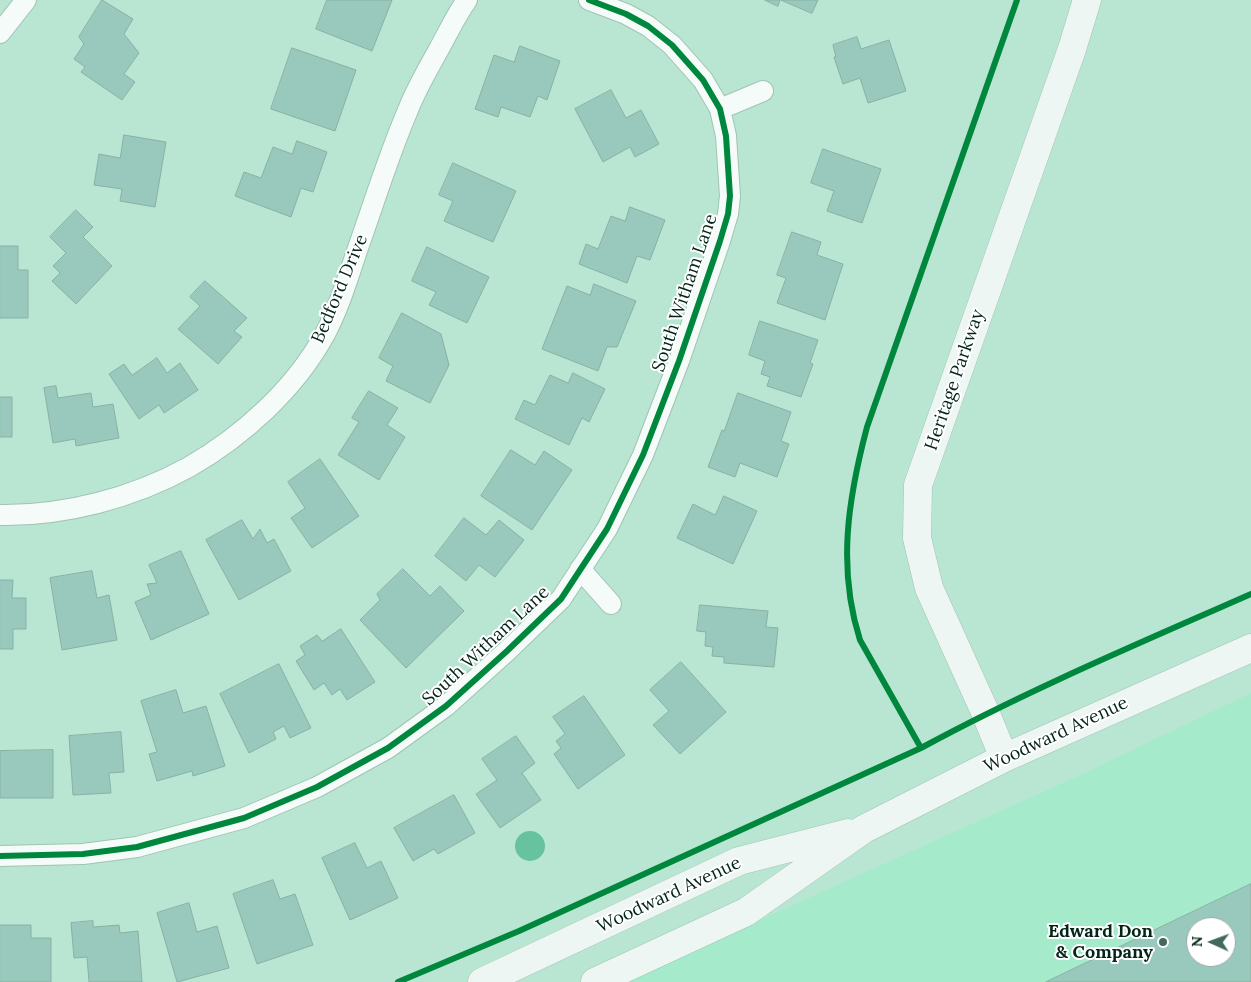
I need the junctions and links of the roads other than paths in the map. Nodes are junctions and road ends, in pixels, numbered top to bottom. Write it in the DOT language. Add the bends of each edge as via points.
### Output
graph roads {
  1 [pos="26,0"];
  2 [pos="467,0"];
  3 [pos="589,0"];
  4 [pos="1087,0"];
  5 [pos="0,33"];
  6 [pos="763,91"];
  7 [pos="720,109"];
  8 [pos="0,515"];
  9 [pos="580,569"];
  10 [pos="611,604"];
  11 [pos="1251,648"];
  12 [pos="1004,758"];
  13 [pos="864,829"];
  14 [pos="0,856"];
  15 [pos="482,982"];
  16 [pos="595,982"];
  1 -- 5 [label="street"];
  2 -- 8 [label="street, Bedford Drive" via="408,109 326,333 301,371 234,438 166,480 117,499 21,516"];
  3 -- 7 [label="street, South Witham Lane" via="626,14 672,45 704,80"];
  4 -- 12 [label="street, Heritage Parkway" via="918,485 916,538 929,588"];
  6 -- 7 [label="street"];
  7 -- 9 [label="street, South Witham Lane" via="726,136 730,196 720,241 643,455 607,529"];
  9 -- 10 [label="street"];
  9 -- 14 [label="street, South Witham Lane" via="560,599 446,706 388,748 317,787 244,818 137,847 83,854"];
  11 -- 12 [label="street, Woodward Avenue"];
  12 -- 13 [label="street, Woodward Avenue"];
  13 -- 15 [label="street, Woodward Avenue" via="739,861"];
  13 -- 16 [label="street, Woodward Avenue" via="746,912"];
}
